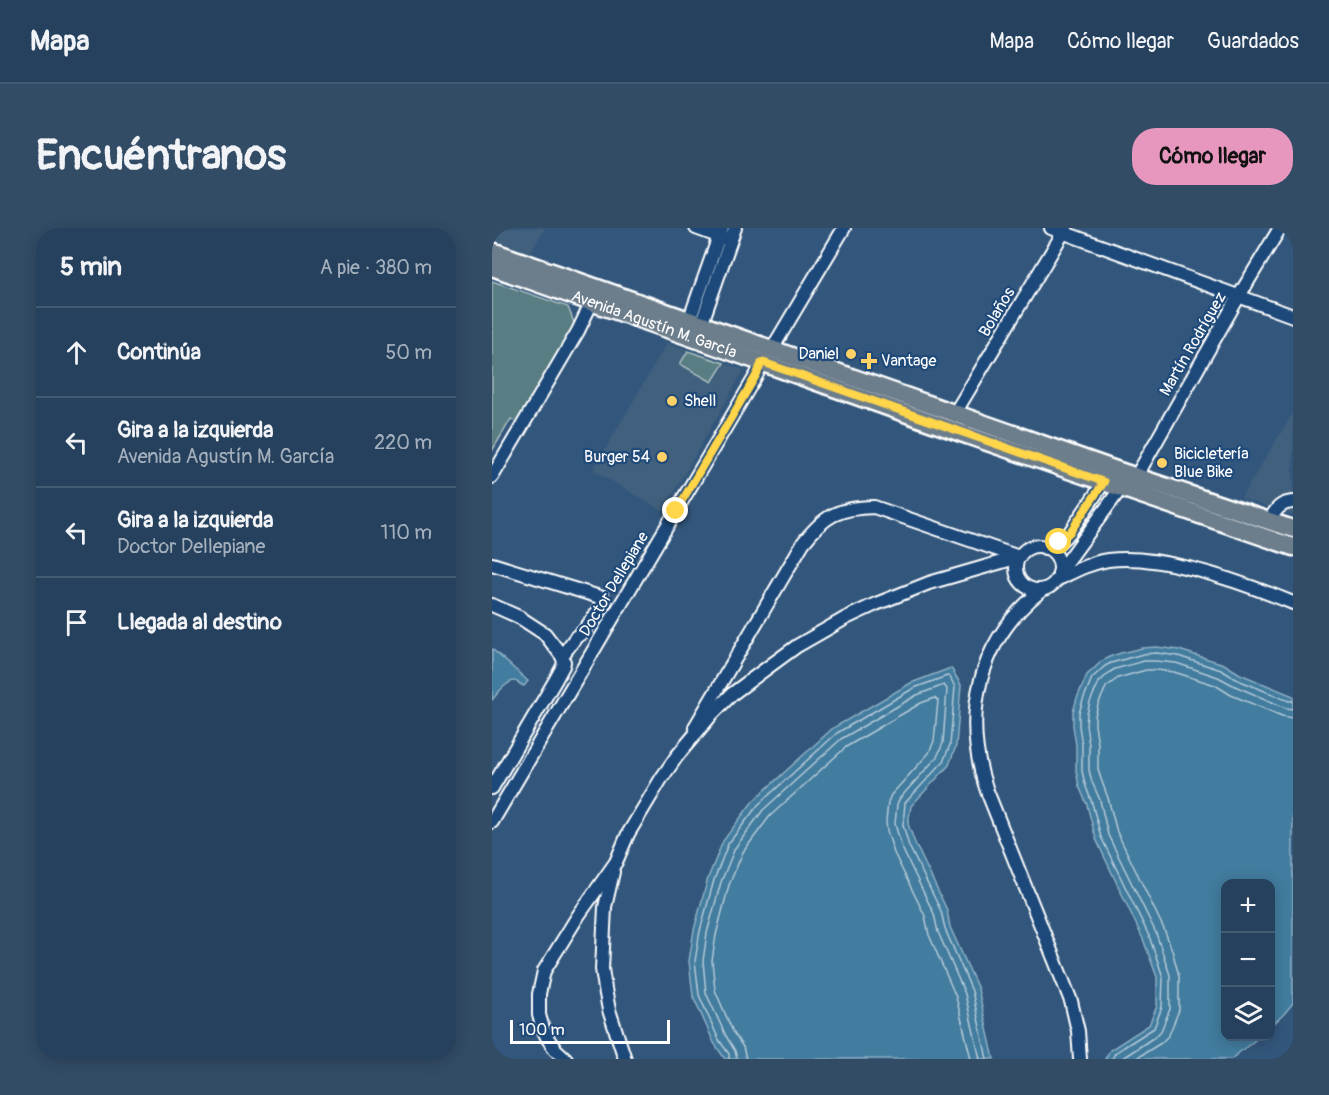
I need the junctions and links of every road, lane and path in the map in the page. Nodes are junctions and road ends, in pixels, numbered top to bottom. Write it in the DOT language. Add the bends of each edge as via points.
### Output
graph roads {
  1 [pos="696,228"];
  2 [pos="843,228"];
  3 [pos="1051,228"];
  4 [pos="1280,228"];
  5 [pos="1065,230"];
  6 [pos="726,233"];
  7 [pos="492,251"];
  8 [pos="492,267"];
  9 [pos="1239,296"];
  10 [pos="592,302"];
  11 [pos="1293,316"];
  12 [pos="695,323"];
  13 [pos="767,355"];
  14 [pos="955,413"];
  15 [pos="1110,476"];
  16 [pos="492,477"];
  17 [pos="1137,485"];
  18 [pos="1121,488"];
  19 [pos="1293,502"];
  20 [pos="1088,507"];
  21 [pos="1102,515"];
  22 [pos="1269,521"];
  23 [pos="1293,529"];
  24 [pos="984,545"];
  25 [pos="1293,547"];
  26 [pos="1045,548"];
  27 [pos="1019,557"];
  28 [pos="492,564"];
  29 [pos="982,567"];
  30 [pos="1058,576"];
  31 [pos="1042,590"];
  32 [pos="1293,603"];
  33 [pos="492,605"];
  34 [pos="562,656"];
  35 [pos="730,667"];
  36 [pos="746,684"];
  37 [pos="677,756"];
  38 [pos="492,788"];
  39 [pos="492,822"];
  40 [pos="616,862"];
  41 [pos="585,907"];
  42 [pos="605,913"];
  43 [pos="566,1059"];
  44 [pos="625,1059"];
  45 [pos="1080,1059"];
  1 -- 6 [label="street"];
  2 -- 13 [label="street, Doctor Dellepiane"];
  3 -- 5 [label="street"];
  4 -- 9 [label="street, Martín Rodríguez"];
  5 -- 9 [label="street"];
  5 -- 14 [label="street, Bolaños"];
  6 -- 12 [label="street"];
  7 -- 12 [label="main road, Avenida Agustín M. García"];
  8 -- 10 [label="main road, Avenida Agustín M. García"];
  9 -- 11 [label="street"];
  9 -- 17 [label="street, Martín Rodríguez"];
  10 -- 13 [label="main road, Avenida Agustín M. García"];
  10 -- 16 [label="street"];
  12 -- 13 [label="main road, Avenida Agustín M. García"];
  13 -- 14 [label="main road, Avenida Agustín M. García"];
  13 -- 15 [label="main road, Avenida Agustín M. García"];
  13 -- 39 [label="street, Doctor Dellepiane"];
  14 -- 15 [label="main road, Avenida Agustín M. García"];
  15 -- 17 [label="main road, Avenida Agustín M. García"];
  15 -- 18 [label="main road, Avenida Agustín M. García"];
  15 -- 20 [label="street"];
  17 -- 18 [label="main road, Avenida Agustín M. García"];
  17 -- 22 [label="main road, Avenida Agustín M. García"];
  17 -- 25 [label="main road, Avenida Agustín M. García"];
  18 -- 21 [label="street"];
  19 -- 22 [label="street" via="1278,506"];
  20 -- 21 [label="street"];
  20 -- 26 [label="street" via="1070,532"];
  21 -- 30 [label="street"];
  22 -- 23 [label="main road, Avenida Agustín M. García"];
  24 -- 27 [label="street"];
  24 -- 29 [label="street" via="989,557"];
  24 -- 35 [label="street" via="874,507 843,510 817,526 803,543"];
  26 -- 27 [label="street" via="1030,548"];
  26 -- 30 [label="street" via="1055,555 1060,566"];
  27 -- 29 [label="street"];
  27 -- 31 [label="street" via="1016,571 1022,584"];
  28 -- 34 [label="street" via="603,598 604,603"];
  29 -- 36 [label="street" via="846,618 797,646"];
  30 -- 31 [label="street"];
  30 -- 32 [label="street" via="1108,560 1152,561 1209,574"];
  31 -- 45 [label="street" via="1016,613 989,656 978,691 976,743 987,791 1071,1001"];
  33 -- 34 [label="street" via="545,634"];
  34 -- 38 [label="street" via="563,666"];
  35 -- 36 [label="street" via="732,676"];
  35 -- 37 [label="street"];
  36 -- 37 [label="street" via="732,694"];
  37 -- 40 [label="street" via="628,834"];
  40 -- 41 [label="street"];
  40 -- 42 [label="street"];
  41 -- 42 [label="street" via="594,904"];
  41 -- 43 [label="street" via="544,971 539,994 543,1029 555,1050"];
  42 -- 44 [label="street" via="604,989"];
}
